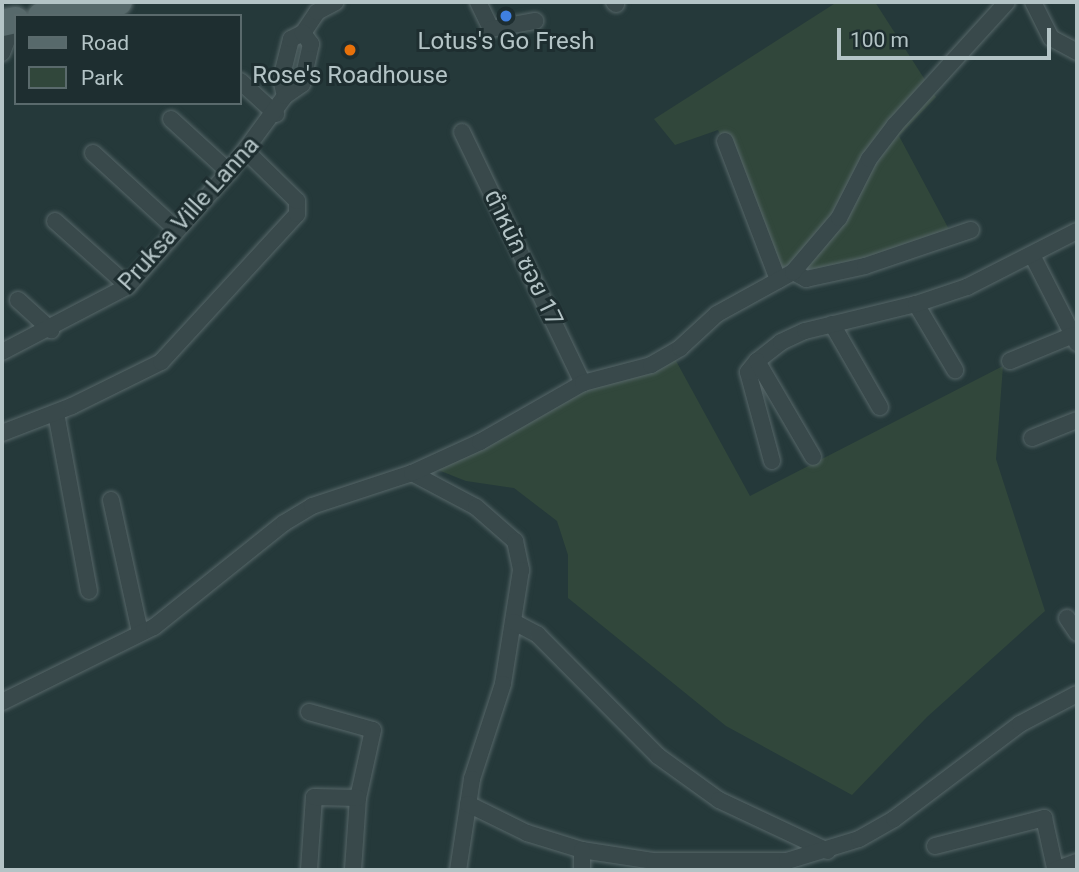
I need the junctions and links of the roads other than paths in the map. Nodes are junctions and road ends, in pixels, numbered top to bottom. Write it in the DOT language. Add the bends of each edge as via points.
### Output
graph roads {
  1 [pos="119,2"];
  2 [pos="336,2"];
  3 [pos="478,2"];
  4 [pos="1007,2"];
  5 [pos="1033,2"];
  6 [pos="52,14"];
  7 [pos="11,21"];
  8 [pos="535,22"];
  9 [pos="1077,52"];
  10 [pos="2,53"];
  11 [pos="242,84"];
  12 [pos="276,114"];
  13 [pos="171,119"];
  14 [pos="462,132"];
  15 [pos="725,141"];
  16 [pos="246,151"];
  17 [pos="93,153"];
  18 [pos="229,172"];
  19 [pos="55,220"];
  20 [pos="177,230"];
  21 [pos="971,230"];
  22 [pos="1077,231"];
  23 [pos="1032,255"];
  24 [pos="785,276"];
  25 [pos="128,286"];
  26 [pos="18,300"];
  27 [pos="916,304"];
  28 [pos="832,324"];
  29 [pos="51,330"];
  30 [pos="1075,339"];
  31 [pos="2,352"];
  32 [pos="757,361"];
  33 [pos="1010,361"];
  34 [pos="955,370"];
  35 [pos="583,383"];
  36 [pos="880,407"];
  37 [pos="56,413"];
  38 [pos="1077,420"];
  39 [pos="2,433"];
  40 [pos="1032,438"];
  41 [pos="813,457"];
  42 [pos="772,461"];
  43 [pos="412,473"];
  44 [pos="111,500"];
  45 [pos="89,591"];
  46 [pos="1067,618"];
  47 [pos="514,622"];
  48 [pos="140,632"];
  49 [pos="1077,633"];
  50 [pos="1077,694"];
  51 [pos="2,702"];
  52 [pos="309,712"];
  53 [pos="358,798"];
  54 [pos="468,804"];
  55 [pos="935,846"];
  56 [pos="582,850"];
  57 [pos="828,851"];
  58 [pos="1077,862"];
  59 [pos="1055,869"];
  60 [pos="309,870"];
  61 [pos="353,870"];
  62 [pos="458,870"];
  63 [pos="582,870"];
  1 -- 6 [label="main road"];
  2 -- 12 [label="street, Pruksa Ville Lanna" via="317,12 303,33 311,44 302,84 285,96"];
  3 -- 8 [label="street" via="491,29"];
  4 -- 24 [label="street" via="895,125 869,159 839,218"];
  5 -- 9 [label="street" via="1051,37"];
  7 -- 10 [label="street"];
  11 -- 12 [label="street"];
  12 -- 16 [label="street, Pruksa Ville Lanna"];
  13 -- 18 [label="street"];
  14 -- 35 [label="street, ตำหนัก ซอย 17"];
  15 -- 24 [label="street"];
  16 -- 18 [label="street, Pruksa Ville Lanna"];
  16 -- 37 [label="street" via="297,201 297,214 161,362"];
  17 -- 20 [label="street"];
  18 -- 20 [label="street, Pruksa Ville Lanna"];
  19 -- 25 [label="street"];
  20 -- 25 [label="street, Pruksa Ville Lanna"];
  21 -- 24 [label="street" via="865,266 806,279"];
  22 -- 23 [label="street"];
  23 -- 27 [label="street" via="967,287"];
  23 -- 30 [label="street"];
  24 -- 35 [label="street" via="717,314 666,357"];
  25 -- 29 [label="street, Pruksa Ville Lanna"];
  26 -- 29 [label="street"];
  27 -- 28 [label="street"];
  27 -- 34 [label="street"];
  28 -- 32 [label="street" via="781,342"];
  28 -- 36 [label="street"];
  29 -- 31 [label="street, Pruksa Ville Lanna"];
  30 -- 33 [label="street"];
  32 -- 41 [label="street"];
  32 -- 42 [label="street" via="748,372"];
  35 -- 43 [label="street" via="480,442"];
  37 -- 39 [label="street"];
  37 -- 45 [label="street"];
  38 -- 40 [label="street"];
  43 -- 47 [label="street" via="476,507 515,541 521,570"];
  43 -- 48 [label="street" via="312,506 284,523 176,610"];
  44 -- 48 [label="street"];
  46 -- 49 [label="street"];
  47 -- 54 [label="street" via="503,684"];
  47 -- 57 [label="street" via="538,635 617,719 708,793"];
  48 -- 51 [label="street"];
  50 -- 57 [label="street" via="1020,724 894,819"];
  52 -- 53 [label="street" via="373,730"];
  53 -- 60 [label="street" via="314,797"];
  53 -- 61 [label="street"];
  54 -- 56 [label="street" via="527,833"];
  54 -- 62 [label="street"];
  55 -- 59 [label="street" via="1044,818"];
  56 -- 57 [label="street" via="654,861 731,864 787,861"];
  56 -- 63 [label="street"];
  58 -- 59 [label="street"];
}
